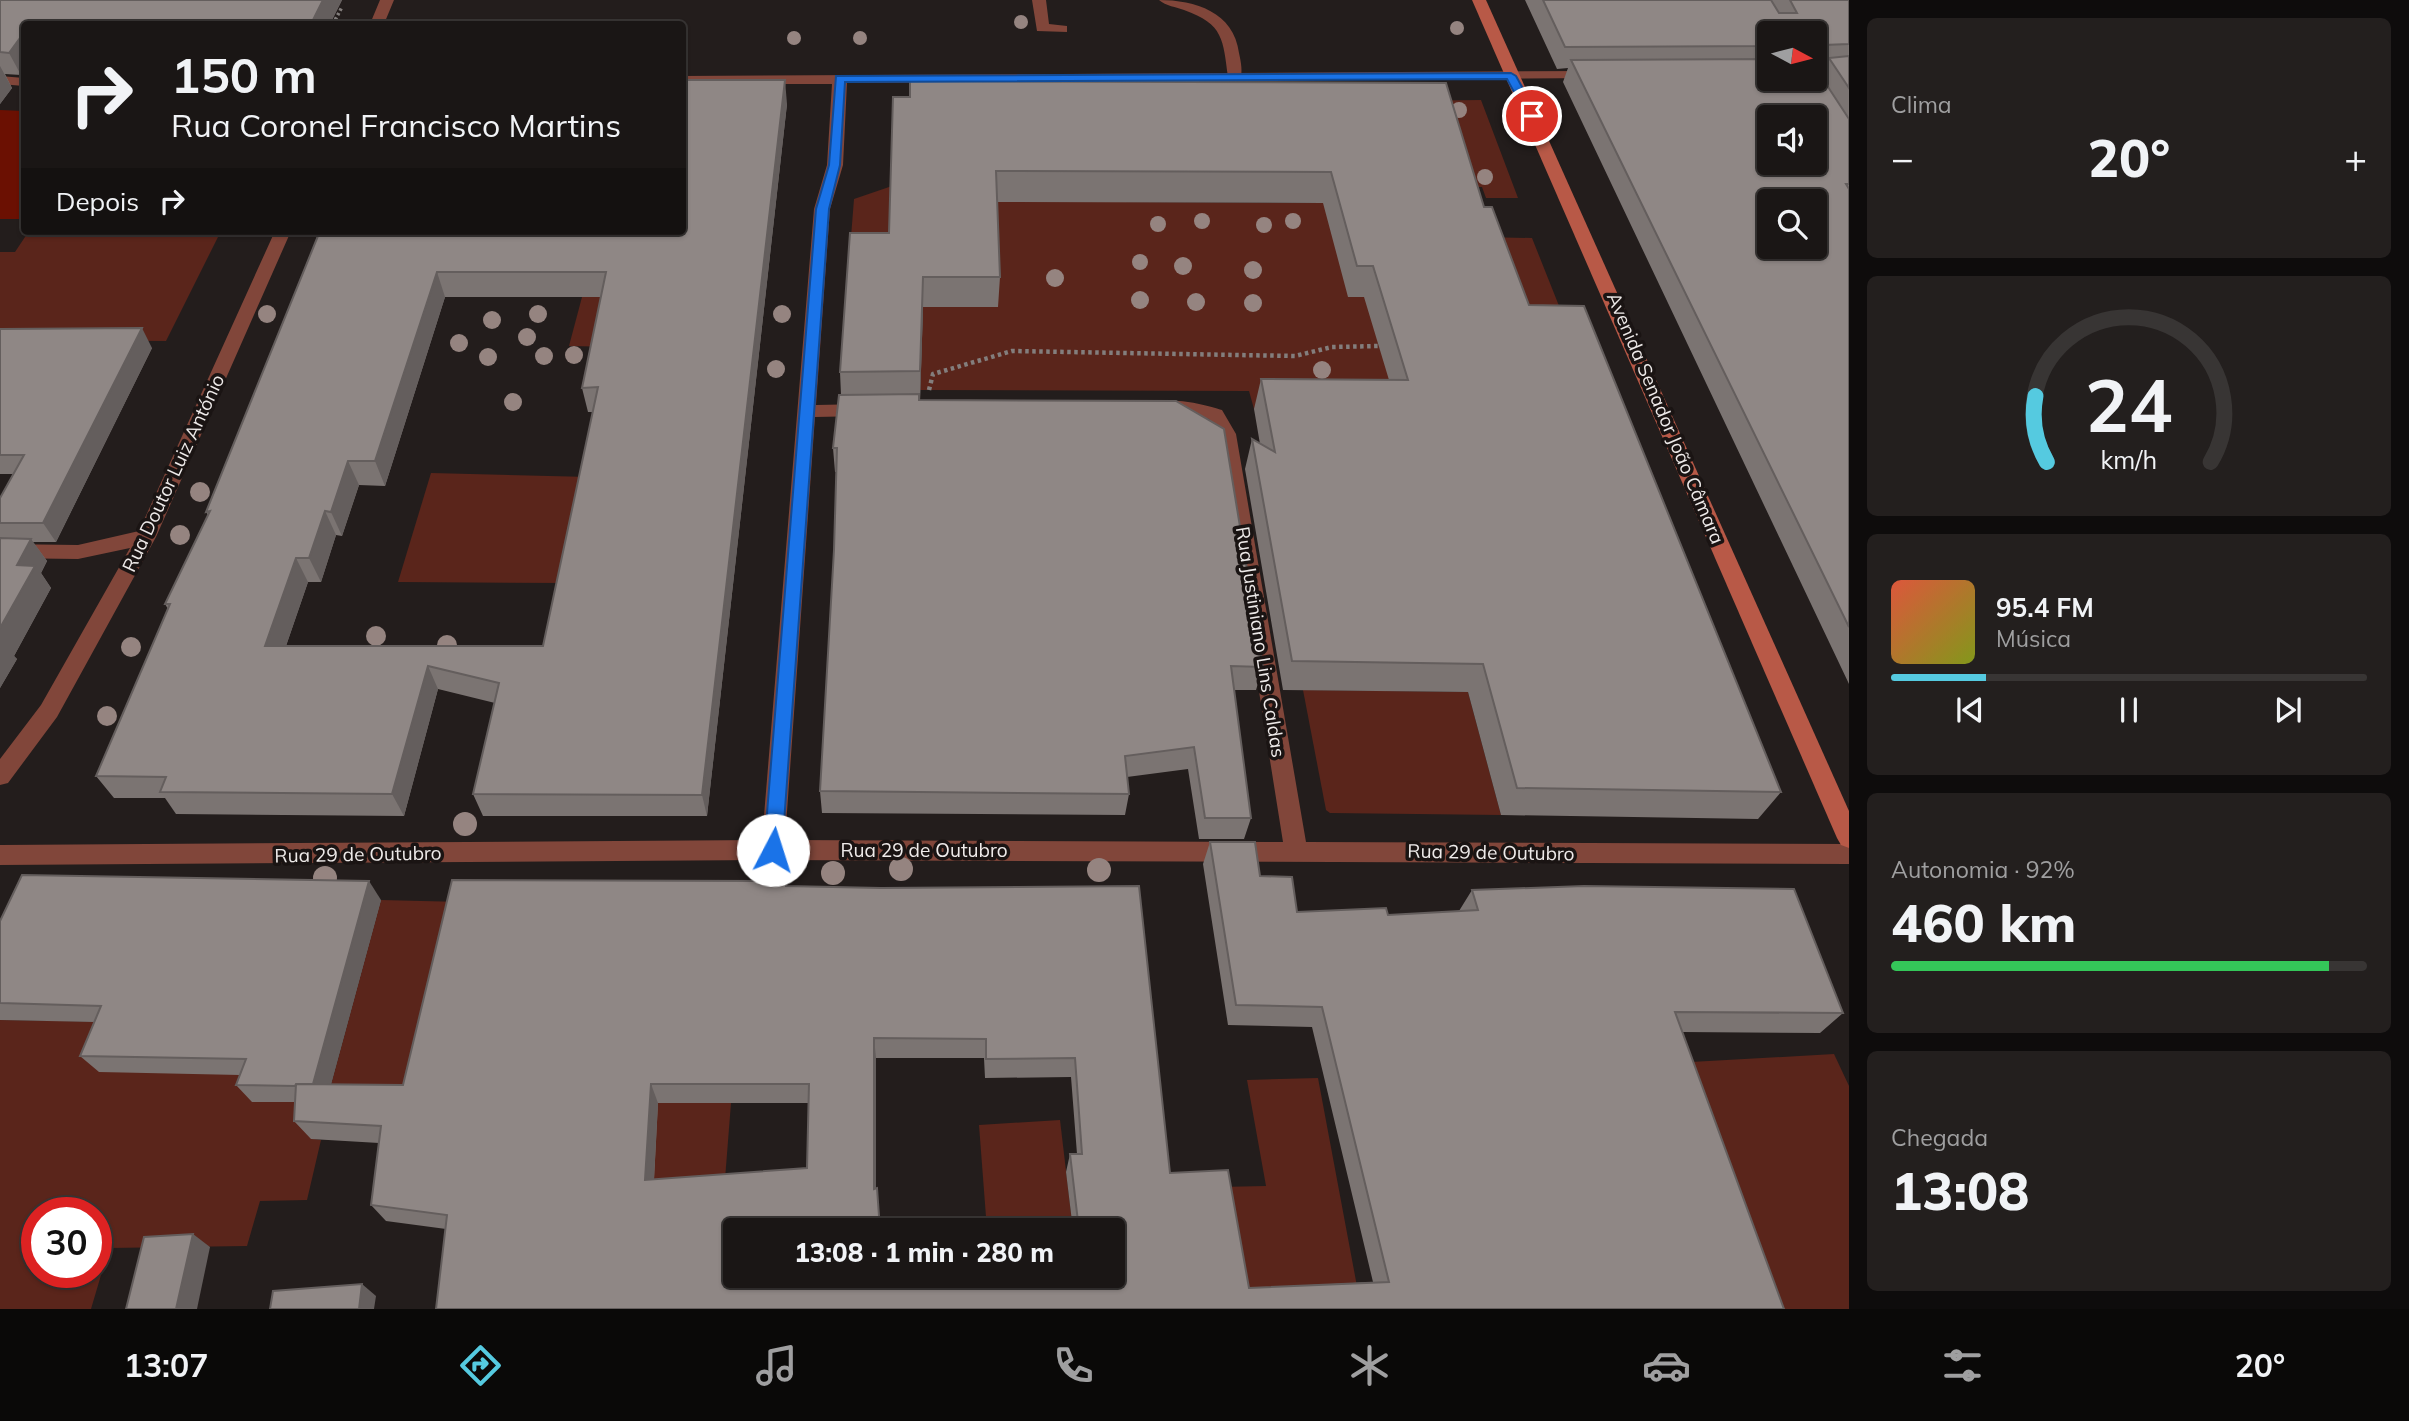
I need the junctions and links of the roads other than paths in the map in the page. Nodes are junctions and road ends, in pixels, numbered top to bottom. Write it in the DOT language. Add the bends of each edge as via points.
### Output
graph roads {
  1 [pos="387,0"];
  2 [pos="1039,0"];
  3 [pos="1166,0"];
  4 [pos="1217,0"];
  5 [pos="1479,0"];
  6 [pos="378,21"];
  7 [pos="1222,26"];
  8 [pos="1062,29"];
  9 [pos="1602,75"];
  10 [pos="1511,76"];
  11 [pos="1235,77"];
  12 [pos="840,79"];
  13 [pos="0,80"];
  14 [pos="686,80"];
  15 [pos="21,82"];
  16 [pos="281,235"];
  17 [pos="1135,408"];
  18 [pos="889,410"];
  19 [pos="809,411"];
  20 [pos="146,537"];
  21 [pos="0,551"];
  22 [pos="0,776"];
  23 [pos="1849,838"];
  24 [pos="773,850"];
  25 [pos="1296,850"];
  26 [pos="1849,854"];
  27 [pos="0,855"];
  1 -- 6 [label="street"];
  2 -- 8 [label="street" via="1042,28"];
  3 -- 7 [label="street" via="1186,5"];
  4 -- 7 [label="street" via="1215,10"];
  5 -- 10 [label="main road, Avenida Senador João Câmara"];
  7 -- 11 [label="street" via="1229,36"];
  9 -- 10 [label="street"];
  10 -- 11 [label="street"];
  10 -- 23 [label="main road, Avenida Senador João Câmara" via="1634,343"];
  11 -- 12 [label="street"];
  12 -- 14 [label="street"];
  12 -- 19 [label="street" via="835,165 822,209"];
  13 -- 15 [label="street"];
  16 -- 20 [label="street, Rua Doutor Luiz António"];
  17 -- 25 [label="street, Rua Justiniano Lins Caldas" via="1189,408 1216,414 1227,434"];
  18 -- 19 [label="street"];
  19 -- 24 [label="street"];
  20 -- 21 [label="street" via="78,552"];
  20 -- 22 [label="street, Rua Doutor Luiz António" via="49,711"];
  24 -- 25 [label="street, Rua 29 de Outubro"];
  24 -- 27 [label="street, Rua 29 de Outubro"];
  25 -- 26 [label="street, Rua 29 de Outubro"];
}
